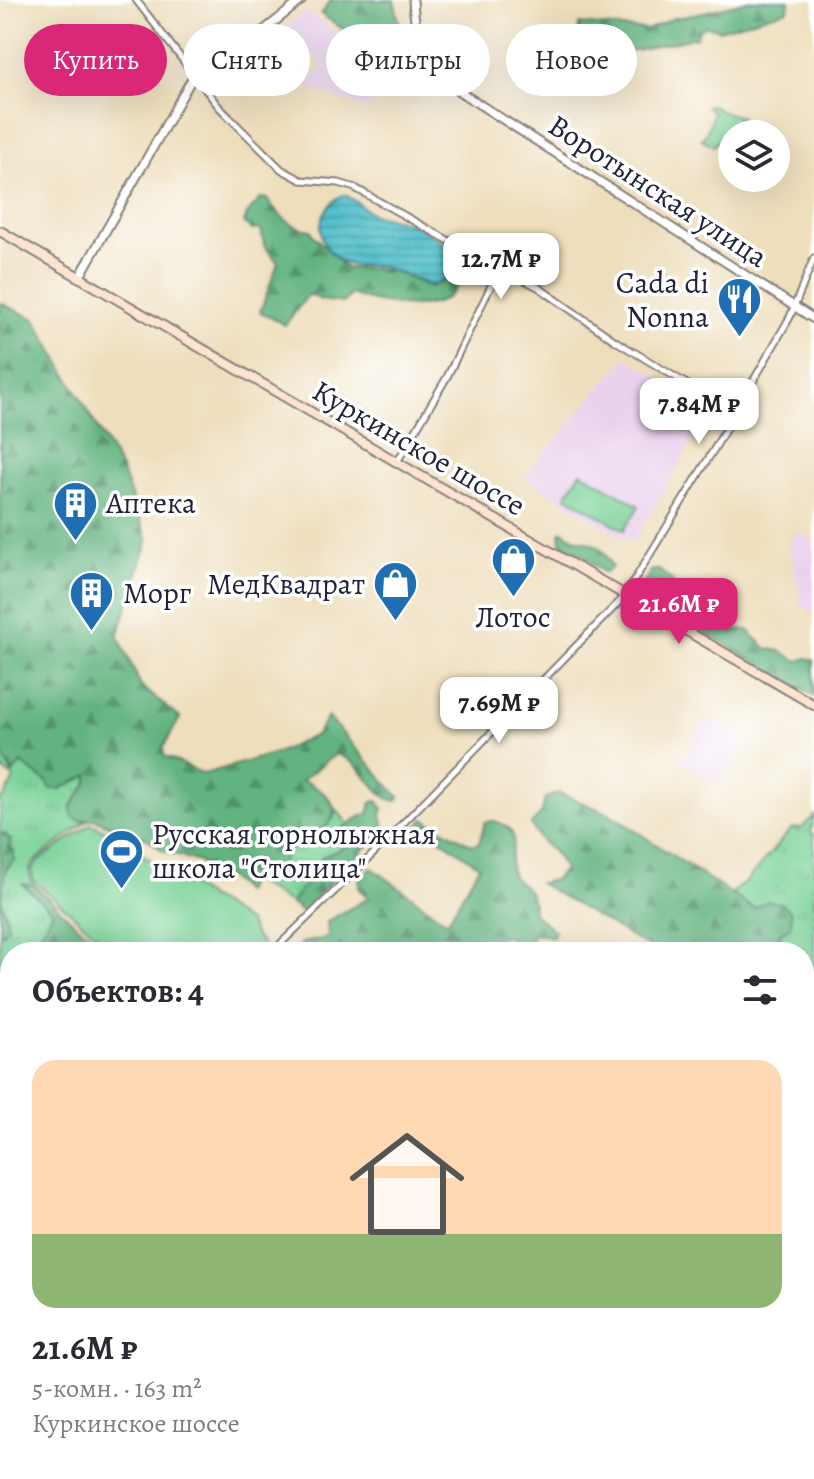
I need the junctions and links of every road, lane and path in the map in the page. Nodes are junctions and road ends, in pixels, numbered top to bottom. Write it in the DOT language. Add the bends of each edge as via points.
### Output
graph roads {
  1 [pos="136,0"];
  2 [pos="302,0"];
  3 [pos="413,0"];
  4 [pos="272,24"];
  5 [pos="183,61"];
  6 [pos="183,94"];
  7 [pos="211,96"];
  8 [pos="0,231"];
  9 [pos="814,258"];
  10 [pos="500,267"];
  11 [pos="79,278"];
  12 [pos="794,306"];
  13 [pos="814,319"];
  14 [pos="735,413"];
  15 [pos="397,462"];
  16 [pos="624,597"];
  17 [pos="814,705"];
  18 [pos="282,942"];
  1 -- 5 [label="street"];
  2 -- 4 [label="street"];
  3 -- 12 [label="street, Воротынская улица" via="422,48 438,73 466,97"];
  6 -- 11 [label="street"];
  7 -- 10 [label="street" via="293,177 355,188"];
  8 -- 11 [label="main road, Куркинское шоссе"];
  9 -- 12 [label="street"];
  10 -- 14 [label="street"];
  10 -- 15 [label="street" via="447,377"];
  11 -- 15 [label="main road, Куркинское шоссе"];
  12 -- 13 [label="street, Воротынская улица"];
  12 -- 14 [label="street"];
  14 -- 16 [label="street"];
  15 -- 16 [label="main road, Куркинское шоссе"];
  16 -- 17 [label="main road, Куркинское шоссе"];
  16 -- 18 [label="street"];
}
